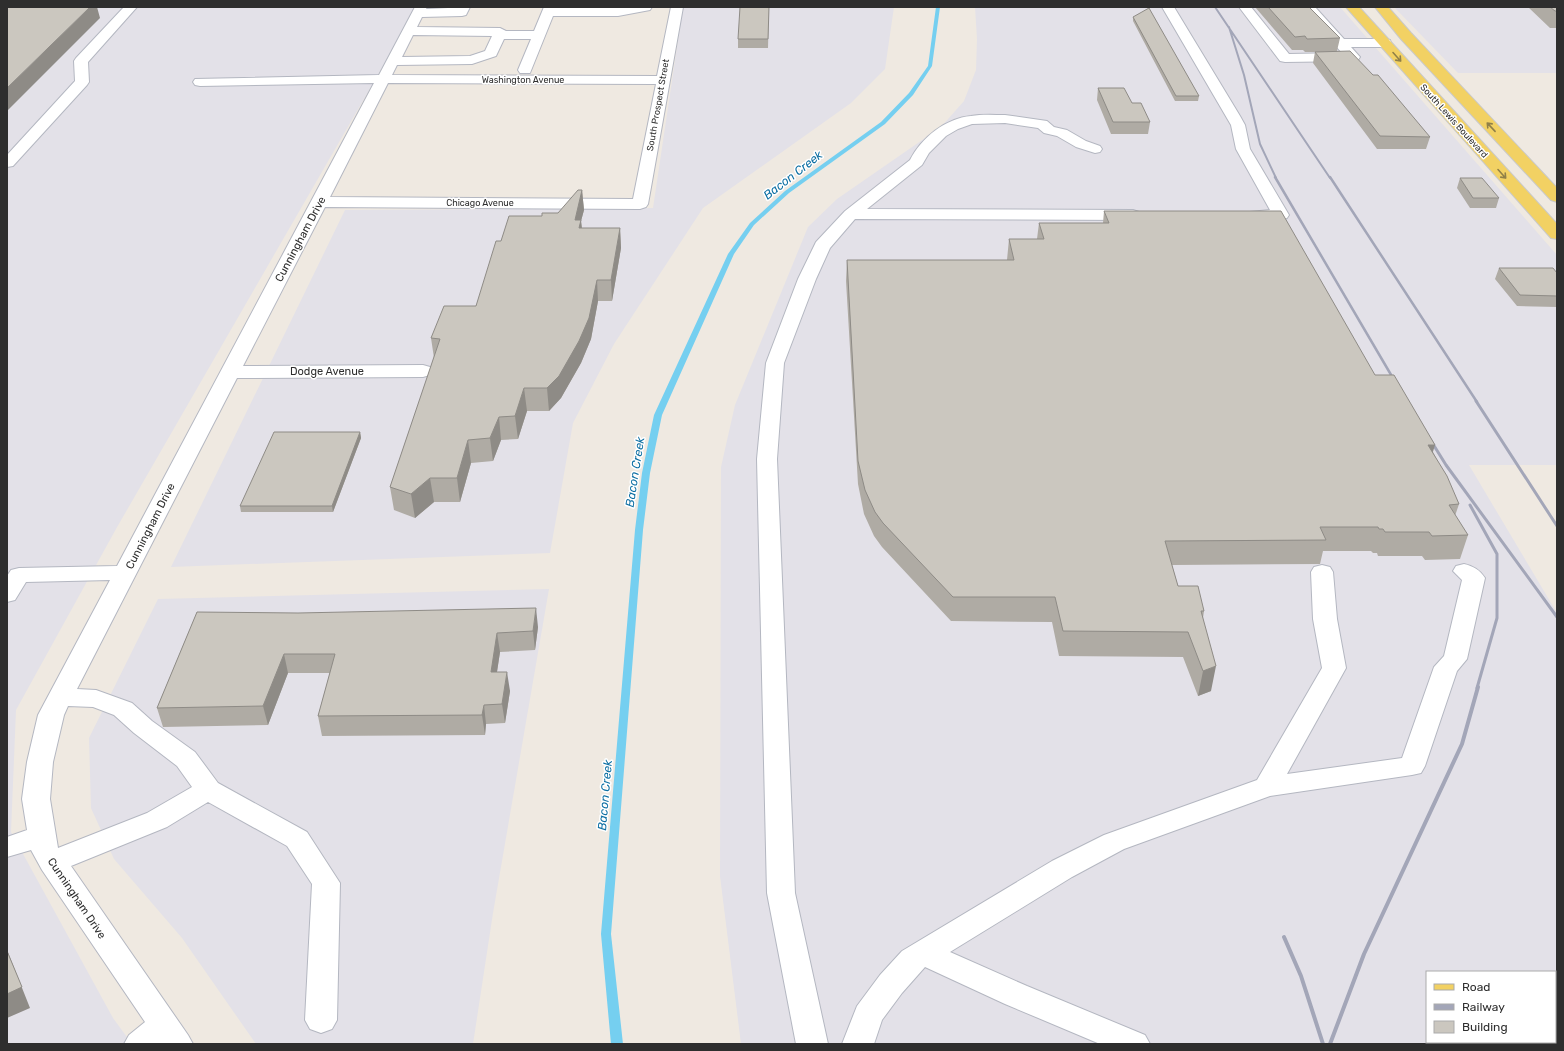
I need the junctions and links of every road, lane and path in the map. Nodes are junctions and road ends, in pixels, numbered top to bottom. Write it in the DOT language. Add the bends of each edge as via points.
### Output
graph roads {
  1 [pos="131,7"];
  2 [pos="464,7"];
  3 [pos="646,7"];
  4 [pos="677,7"];
  5 [pos="1168,7"];
  6 [pos="1245,7"];
  7 [pos="1308,7"];
  8 [pos="1352,7"];
  9 [pos="1381,7"];
  10 [pos="549,10"];
  11 [pos="618,12"];
  12 [pos="415,17"];
  13 [pos="662,20"];
  14 [pos="499,35"];
  15 [pos="539,35"];
  16 [pos="1341,43"];
  17 [pos="1385,44"];
  18 [pos="439,61"];
  19 [pos="388,70"];
  20 [pos="524,70"];
  21 [pos="431,79"];
  22 [pos="663,80"];
  23 [pos="200,82"];
  24 [pos="1095,149"];
  25 [pos="8,163"];
  26 [pos="1556,194"];
  27 [pos="320,202"];
  28 [pos="640,204"];
  29 [pos="851,214"];
  30 [pos="1146,215"];
  31 [pos="1241,215"];
  32 [pos="1557,234"];
  33 [pos="423,371"];
  34 [pos="231,372"];
  35 [pos="1464,571"];
  36 [pos="1322,572"];
  37 [pos="126,573"];
  38 [pos="7,595"];
  39 [pos="61,697"];
  40 [pos="1267,788"];
  41 [pos="208,790"];
  42 [pos="43,836"];
  43 [pos="7,847"];
  44 [pos="52,862"];
  45 [pos="923,953"];
  46 [pos="321,1020"];
  47 [pos="170,1034"];
  48 [pos="140,1044"];
  49 [pos="812,1044"];
  50 [pos="858,1044"];
  51 [pos="1134,1044"];
  1 -- 25 [label="street" via="82,61 82,82"];
  2 -- 12 [label="street" via="462,12"];
  3 -- 11 [label="street"];
  4 -- 13 [label="street, South Prospect Street"];
  5 -- 31 [label="street" via="1238,125 1243,149 1281,215"];
  6 -- 16 [label="street" via="1285,58 1353,57"];
  7 -- 16 [label="street"];
  8 -- 17 [label="main road, South Lewis Boulevard"];
  26 -- 9 [label="main road, South Lewis Boulevard, one-way"];
  10 -- 11 [label="street"];
  10 -- 15 [label="street"];
  11 -- 13 [label="street"];
  12 -- 14 [label="street" via="500,32"];
  12 -- 19 [label="street, Cunningham Drive"];
  13 -- 22 [label="street, South Prospect Street"];
  14 -- 15 [label="street"];
  14 -- 18 [label="street" via="491,53 472,60"];
  15 -- 20 [label="street"];
  16 -- 17 [label="street"];
  17 -- 32 [label="main road, South Lewis Boulevard, one-way"];
  18 -- 19 [label="street"];
  18 -- 21 [label="street"];
  19 -- 21 [label="street, Washington Avenue"];
  19 -- 23 [label="street"];
  19 -- 27 [label="street, Cunningham Drive"];
  21 -- 22 [label="street, Washington Avenue"];
  22 -- 28 [label="street, South Prospect Street"];
  24 -- 29 [label="street" via="1062,133 1049,130 1042,124 1005,119 970,120 941,133 922,151 917,162"];
  27 -- 28 [label="street, Chicago Avenue"];
  27 -- 34 [label="street, Cunningham Drive"];
  29 -- 30 [label="street"];
  29 -- 49 [label="street" via="822,246 775,363 767,459 781,893"];
  33 -- 34 [label="street, Dodge Avenue"];
  34 -- 37 [label="street, Cunningham Drive"];
  35 -- 40 [label="street" via="1474,578 1455,659 1446,667 1412,766"];
  36 -- 40 [label="street" via="1325,619 1334,668"];
  37 -- 38 [label="street" via="19,575"];
  37 -- 39 [label="street, Cunningham Drive"];
  39 -- 41 [label="street" via="96,699 123,709 186,759"];
  39 -- 42 [label="street, Cunningham Drive" via="51,715 40,762 36,799"];
  40 -- 45 [label="street" via="1114,842 1056,873"];
  41 -- 44 [label="street" via="157,820"];
  41 -- 46 [label="street" via="297,839 326,883"];
  42 -- 43 [label="street"];
  42 -- 44 [label="street, Cunningham Drive" via="44,849"];
  44 -- 47 [label="street, Cunningham Drive"];
  45 -- 50 [label="street" via="890,984 868,1015"];
  45 -- 51 [label="street"];
  47 -- 48 [label="street"];
}
